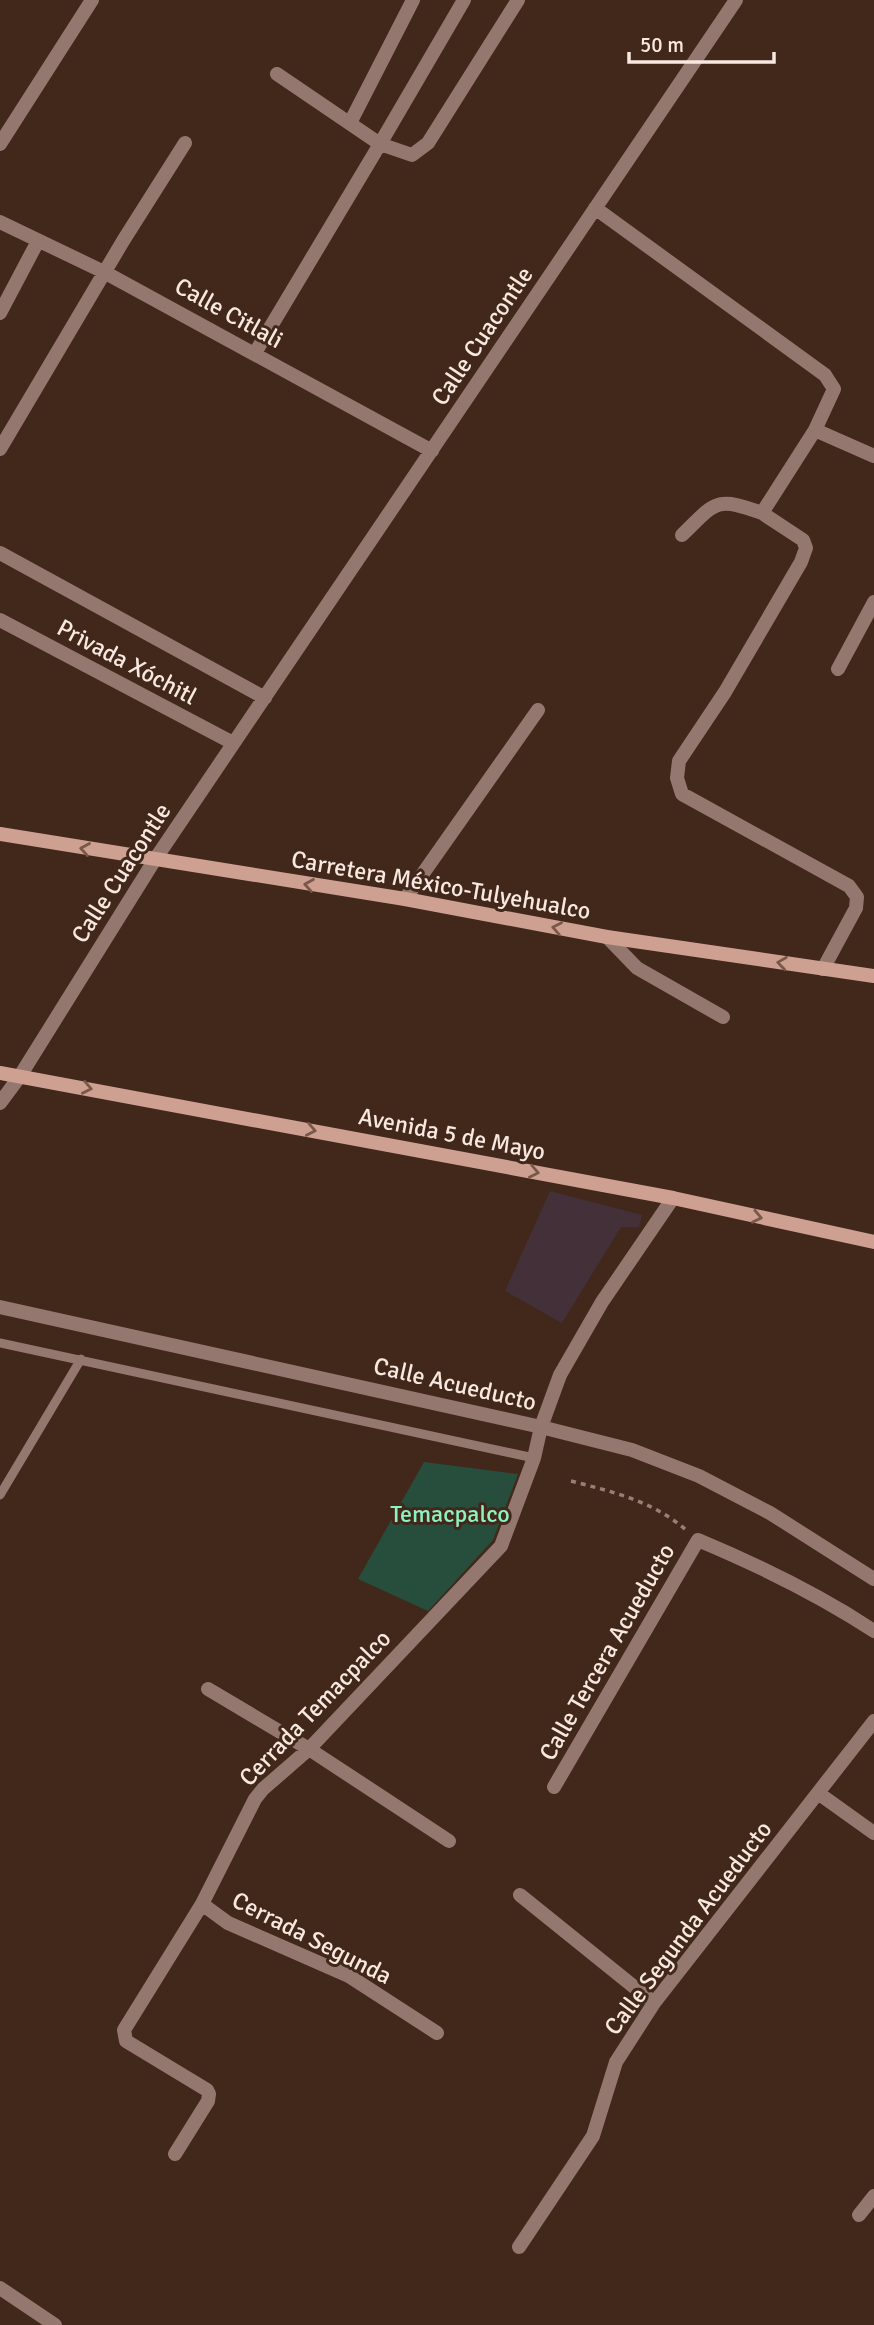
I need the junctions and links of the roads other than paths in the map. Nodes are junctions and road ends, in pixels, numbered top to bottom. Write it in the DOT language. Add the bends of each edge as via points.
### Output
graph roads {
  1 [pos="92,0"];
  2 [pos="413,0"];
  3 [pos="464,0"];
  4 [pos="518,0"];
  5 [pos="736,0"];
  6 [pos="277,74"];
  7 [pos="350,123"];
  8 [pos="185,143"];
  9 [pos="0,144"];
  10 [pos="380,144"];
  11 [pos="596,208"];
  12 [pos="0,222"];
  13 [pos="38,241"];
  14 [pos="104,272"];
  15 [pos="0,313"];
  16 [pos="255,353"];
  17 [pos="815,429"];
  18 [pos="0,449"];
  19 [pos="432,451"];
  20 [pos="874,456"];
  21 [pos="762,513"];
  22 [pos="682,535"];
  23 [pos="0,553"];
  24 [pos="874,601"];
  25 [pos="0,620"];
  26 [pos="838,669"];
  27 [pos="265,698"];
  28 [pos="538,710"];
  29 [pos="233,743"];
  30 [pos="0,834"];
  31 [pos="154,861"];
  32 [pos="405,900"];
  33 [pos="607,937"];
  34 [pos="823,969"];
  35 [pos="873,974"];
  36 [pos="723,1017"];
  37 [pos="0,1073"];
  38 [pos="20,1076"];
  39 [pos="0,1103"];
  40 [pos="673,1198"];
  41 [pos="874,1242"];
  42 [pos="0,1307"];
  43 [pos="0,1343"];
  44 [pos="81,1359"];
  45 [pos="541,1427"];
  46 [pos="534,1458"];
  47 [pos="0,1495"];
  48 [pos="874,1579"];
  49 [pos="874,1631"];
  50 [pos="208,1689"];
  51 [pos="874,1721"];
  52 [pos="309,1749"];
  53 [pos="554,1787"];
  54 [pos="818,1793"];
  55 [pos="874,1833"];
  56 [pos="449,1841"];
  57 [pos="520,1895"];
  58 [pos="202,1904"];
  59 [pos="654,2003"];
  60 [pos="437,2033"];
  61 [pos="175,2154"];
  62 [pos="874,2196"];
  63 [pos="859,2215"];
  64 [pos="519,2247"];
  65 [pos="2,2295"];
  66 [pos="55,2325"];
  1 -- 9 [label="street"];
  2 -- 7 [label="street"];
  3 -- 10 [label="street"];
  4 -- 10 [label="street" via="428,143 412,155"];
  5 -- 11 [label="street, Calle Cuacontle"];
  6 -- 7 [label="street"];
  7 -- 10 [label="street"];
  8 -- 14 [label="street"];
  10 -- 16 [label="street"];
  11 -- 17 [label="street" via="825,375 834,389"];
  11 -- 19 [label="street, Calle Cuacontle"];
  12 -- 13 [label="street, Calle Citlali"];
  13 -- 14 [label="street, Calle Citlali"];
  13 -- 15 [label="street"];
  14 -- 16 [label="street, Calle Citlali"];
  14 -- 18 [label="street"];
  16 -- 19 [label="street, Calle Citlali"];
  17 -- 20 [label="street"];
  17 -- 21 [label="street"];
  19 -- 27 [label="street, Calle Cuacontle"];
  21 -- 22 [label="street" via="726,502 713,505"];
  21 -- 34 [label="street" via="803,540 806,548 725,692 679,761 677,778 682,794 849,886 857,897 856,908"];
  23 -- 27 [label="street"];
  24 -- 26 [label="street"];
  25 -- 29 [label="street, Privada Xóchitl"];
  27 -- 29 [label="street, Calle Cuacontle"];
  28 -- 32 [label="street"];
  29 -- 31 [label="street, Calle Cuacontle"];
  31 -- 30 [label="main road, Carretera México-Tulyehualco, one-way"];
  32 -- 31 [label="main road, Carretera México-Tulyehualco, one-way"];
  31 -- 38 [label="street, Calle Cuacontle"];
  33 -- 32 [label="main road, Carretera México-Tulyehualco, one-way"];
  34 -- 33 [label="main road, Carretera México-Tulyehualco, one-way"];
  33 -- 36 [label="street" via="637,968"];
  34 -- 35 [label="main road, Carretera México-Tulyehualco"];
  37 -- 38 [label="main road, Avenida 5 de Mayo"];
  38 -- 39 [label="street, Calle Cuacontle"];
  38 -- 40 [label="main road, Avenida 5 de Mayo, one-way"];
  40 -- 41 [label="main road, Avenida 5 de Mayo, one-way"];
  40 -- 45 [label="street, Cerrada Temacpalco" via="602,1302 560,1375"];
  42 -- 45 [label="street, Calle Acueducto"];
  43 -- 44 [label="lane"];
  44 -- 46 [label="lane"];
  44 -- 47 [label="lane"];
  45 -- 46 [label="street, Cerrada Temacpalco"];
  45 -- 48 [label="street, Calle Acueducto" via="632,1450 699,1476 770,1513"];
  46 -- 52 [label="street, Cerrada Temacpalco" via="500,1546"];
  49 -- 53 [label="street, Calle Tercera Acueducto" via="768,1570 698,1540"];
  50 -- 52 [label="street"];
  51 -- 54 [label="street, Calle Segunda Acueducto"];
  52 -- 56 [label="street"];
  52 -- 58 [label="street, Cerrada Temacpalco" via="255,1799"];
  54 -- 55 [label="street"];
  54 -- 59 [label="street, Calle Segunda Acueducto"];
  57 -- 59 [label="street"];
  58 -- 60 [label="street, Cerrada Segunda" via="228,1923 349,1976"];
  58 -- 61 [label="street, Cerrada Temacpalco" via="124,2030 126,2041 207,2090 208,2101"];
  59 -- 64 [label="street, Calle Segunda Acueducto" via="617,2062 593,2136"];
  62 -- 63 [label="street"];
  65 -- 66 [label="street"];
}
